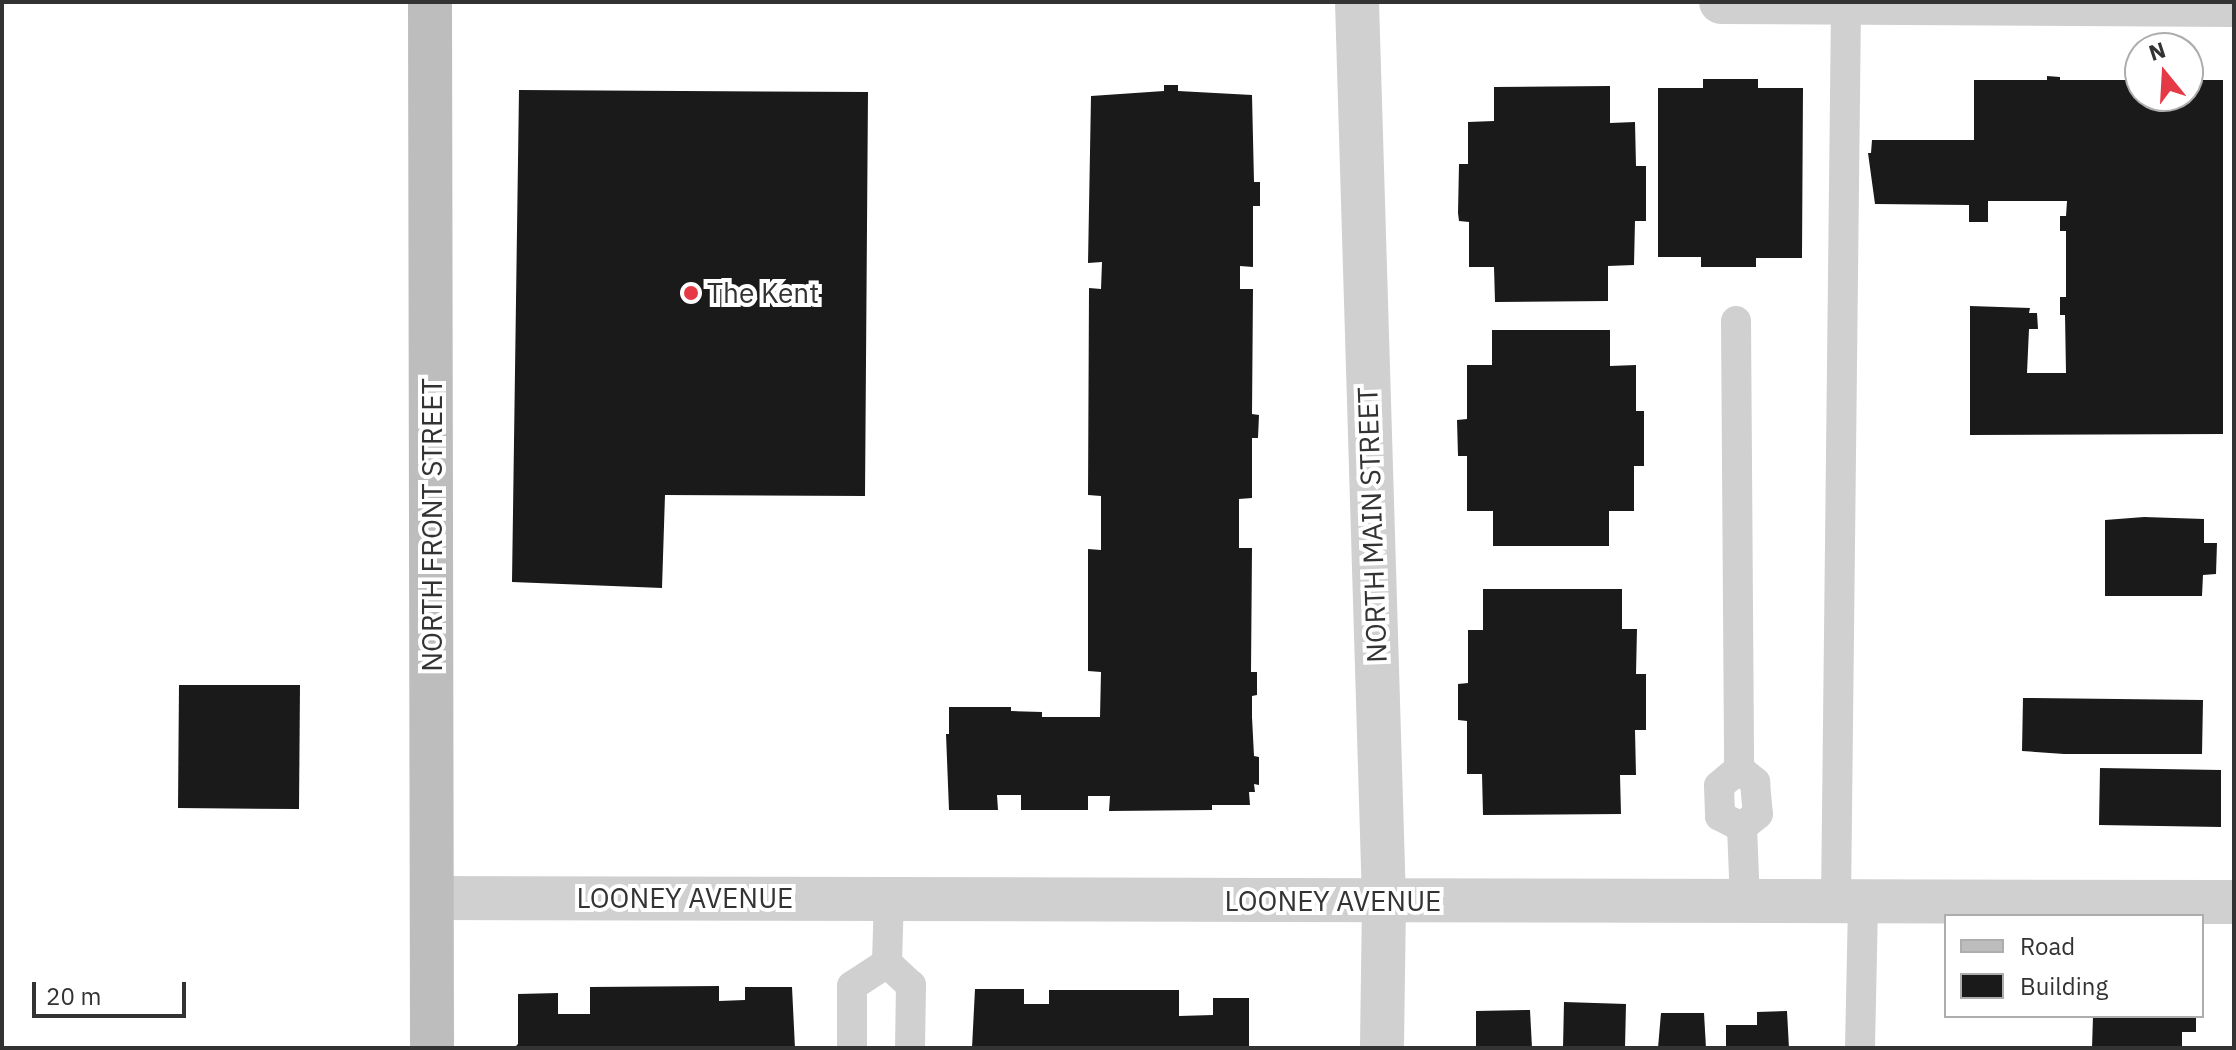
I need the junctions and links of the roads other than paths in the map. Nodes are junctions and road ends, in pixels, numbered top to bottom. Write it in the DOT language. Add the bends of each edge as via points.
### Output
graph roads {
  1 [pos="430,2"];
  2 [pos="1357,2"];
  3 [pos="1721,2"];
  4 [pos="1846,3"];
  5 [pos="2234,5"];
  6 [pos="1736,321"];
  7 [pos="433,898"];
  8 [pos="889,898"];
  9 [pos="1384,902"];
  10 [pos="1745,902"];
  11 [pos="1850,902"];
  12 [pos="2234,902"];
  13 [pos="887,963"];
  14 [pos="432,1048"];
  15 [pos="852,1048"];
  16 [pos="910,1048"];
  17 [pos="1382,1048"];
  18 [pos="1860,1048"];
  1 -- 7 [label="street, NORTH FRONT STREET"];
  2 -- 9 [label="street, NORTH MAIN STREET"];
  3 -- 4 [label="street"];
  4 -- 5 [label="street"];
  4 -- 11 [label="lane"];
  6 -- 10 [label="lane" via="1739,769 1719,786 1720,816 1742,827"];
  7 -- 8 [label="street, LOONEY AVENUE"];
  7 -- 14 [label="street, NORTH FRONT STREET"];
  8 -- 9 [label="street, LOONEY AVENUE"];
  8 -- 13 [label="lane"];
  9 -- 10 [label="street, LOONEY AVENUE"];
  9 -- 17 [label="street, NORTH MAIN STREET"];
  10 -- 11 [label="street, LOONEY AVENUE"];
  11 -- 12 [label="street, LOONEY AVENUE"];
  11 -- 18 [label="lane"];
  13 -- 15 [label="lane" via="852,986"];
  13 -- 16 [label="lane" via="911,985"];
}
